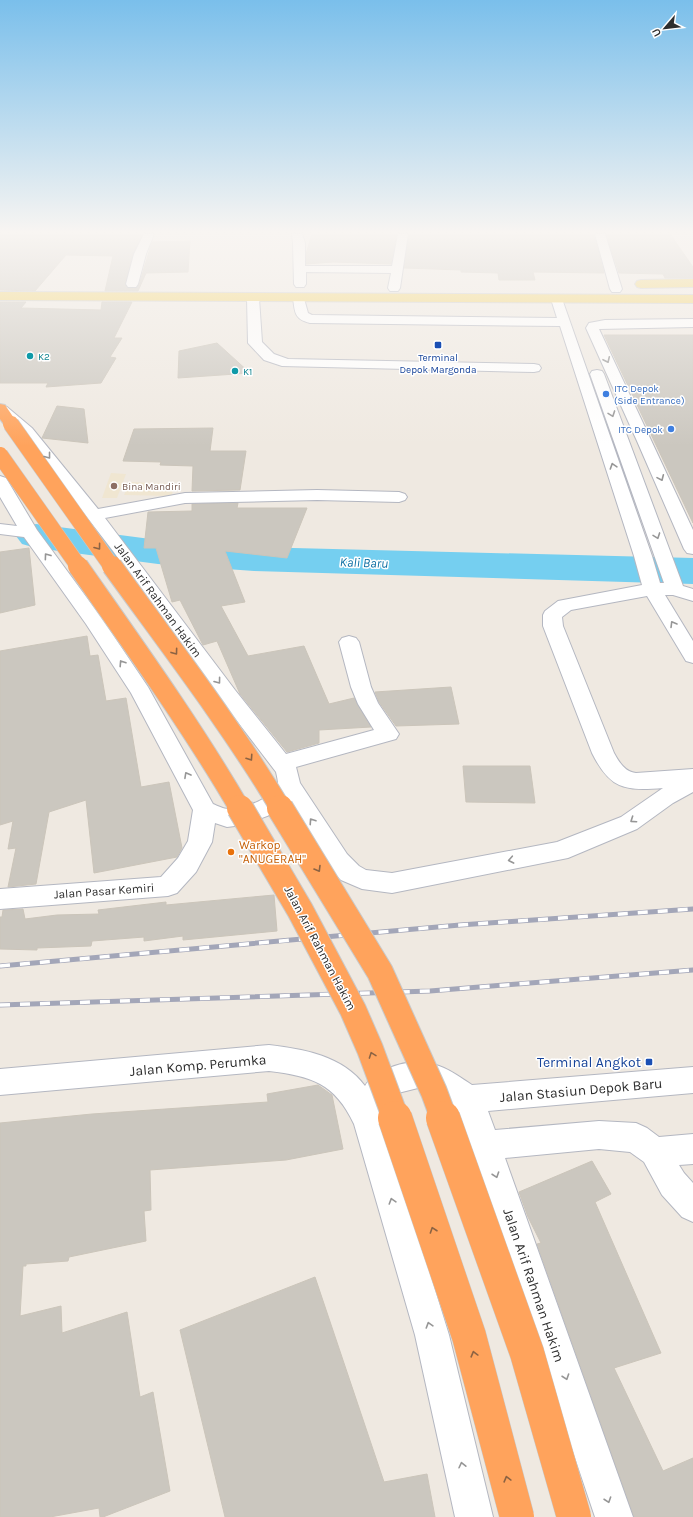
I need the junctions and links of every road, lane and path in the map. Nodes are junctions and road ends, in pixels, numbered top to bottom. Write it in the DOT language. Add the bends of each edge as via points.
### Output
graph roads {
  1 [pos="253,305"];
  2 [pos="302,305"];
  3 [pos="564,305"];
  4 [pos="565,305"];
  5 [pos="565,322"];
  6 [pos="693,323"];
  7 [pos="534,368"];
  8 [pos="4,413"];
  9 [pos="0,455"];
  10 [pos="0,481"];
  11 [pos="399,497"];
  12 [pos="94,515"];
  13 [pos="0,529"];
  14 [pos="30,532"];
  15 [pos="692,547"];
  16 [pos="650,582"];
  17 [pos="672,582"];
  18 [pos="693,595"];
  19 [pos="349,642"];
  20 [pos="693,657"];
  21 [pos="285,774"];
  22 [pos="693,776"];
  23 [pos="693,782"];
  24 [pos="205,810"];
  25 [pos="0,899"];
  26 [pos="693,1080"];
  27 [pos="0,1082"];
  28 [pos="468,1099"];
  29 [pos="368,1122"];
  30 [pos="486,1146"];
  31 [pos="693,1149"];
  32 [pos="655,1152"];
  33 [pos="693,1206"];
  34 [pos="474,1517"];
  35 [pos="517,1517"];
  36 [pos="574,1517"];
  37 [pos="614,1517"];
  1 -- 7 [label="street" via="255,343 270,357 287,363"];
  2 -- 5 [label="street" via="302,315 310,319"];
  3 -- 5 [label="street"];
  4 -- 17 [label="street, one-way" via="665,557"];
  16 -- 5 [label="street, one-way"];
  6 -- 15 [label="street, one-way" via="605,324 592,328"];
  8 -- 12 [label="street, Jalan Arif Rahman Hakim, one-way" via="18,423 39,445"];
  8 -- 36 [label="highway, Jalan Arif Rahman Hakim, one-way, bridge" via="266,782 380,972 434,1092 471,1195 527,1353"];
  35 -- 9 [label="highway, Jalan Arif Rahman Hakim, one-way, bridge" via="469,1336 402,1136 353,1010 300,910 217,769"];
  10 -- 14 [label="street"];
  11 -- 12 [label="street" via="185,498"];
  12 -- 21 [label="street, Jalan Arif Rahman Hakim, one-way"];
  13 -- 14 [label="street"];
  24 -- 14 [label="street, one-way" via="141,692"];
  16 -- 17 [label="street"];
  20 -- 16 [label="street, one-way"];
  16 -- 22 [label="street" via="565,605 552,615 553,626 603,753 613,770 623,779 634,781"];
  17 -- 18 [label="street"];
  19 -- 21 [label="street" via="368,704 388,734"];
  23 -- 21 [label="street, Jalan Arif Rahman Hakim, one-way" via="665,797 629,823 560,851 392,883 362,880 338,861"];
  21 -- 24 [label="street" via="286,792 275,804 243,816 227,818"];
  24 -- 25 [label="street, Jalan Pasar Kemiri" via="200,842 187,865 168,886"];
  26 -- 28 [label="street, Jalan Stasiun Depok Baru"];
  27 -- 29 [label="street, Jalan Komp. Perumka" via="268,1058 292,1060 317,1066 337,1076 352,1092"];
  28 -- 29 [label="street" via="438,1079 418,1075 390,1081 376,1093"];
  28 -- 30 [label="street, Jalan Arif Rahman Hakim"];
  34 -- 29 [label="street, one-way" via="432,1335"];
  30 -- 32 [label="street" via="599,1135 636,1138"];
  30 -- 37 [label="street, Jalan Arif Rahman Hakim, one-way"];
  31 -- 32 [label="street"];
  32 -- 33 [label="street" via="673,1184"];
}
